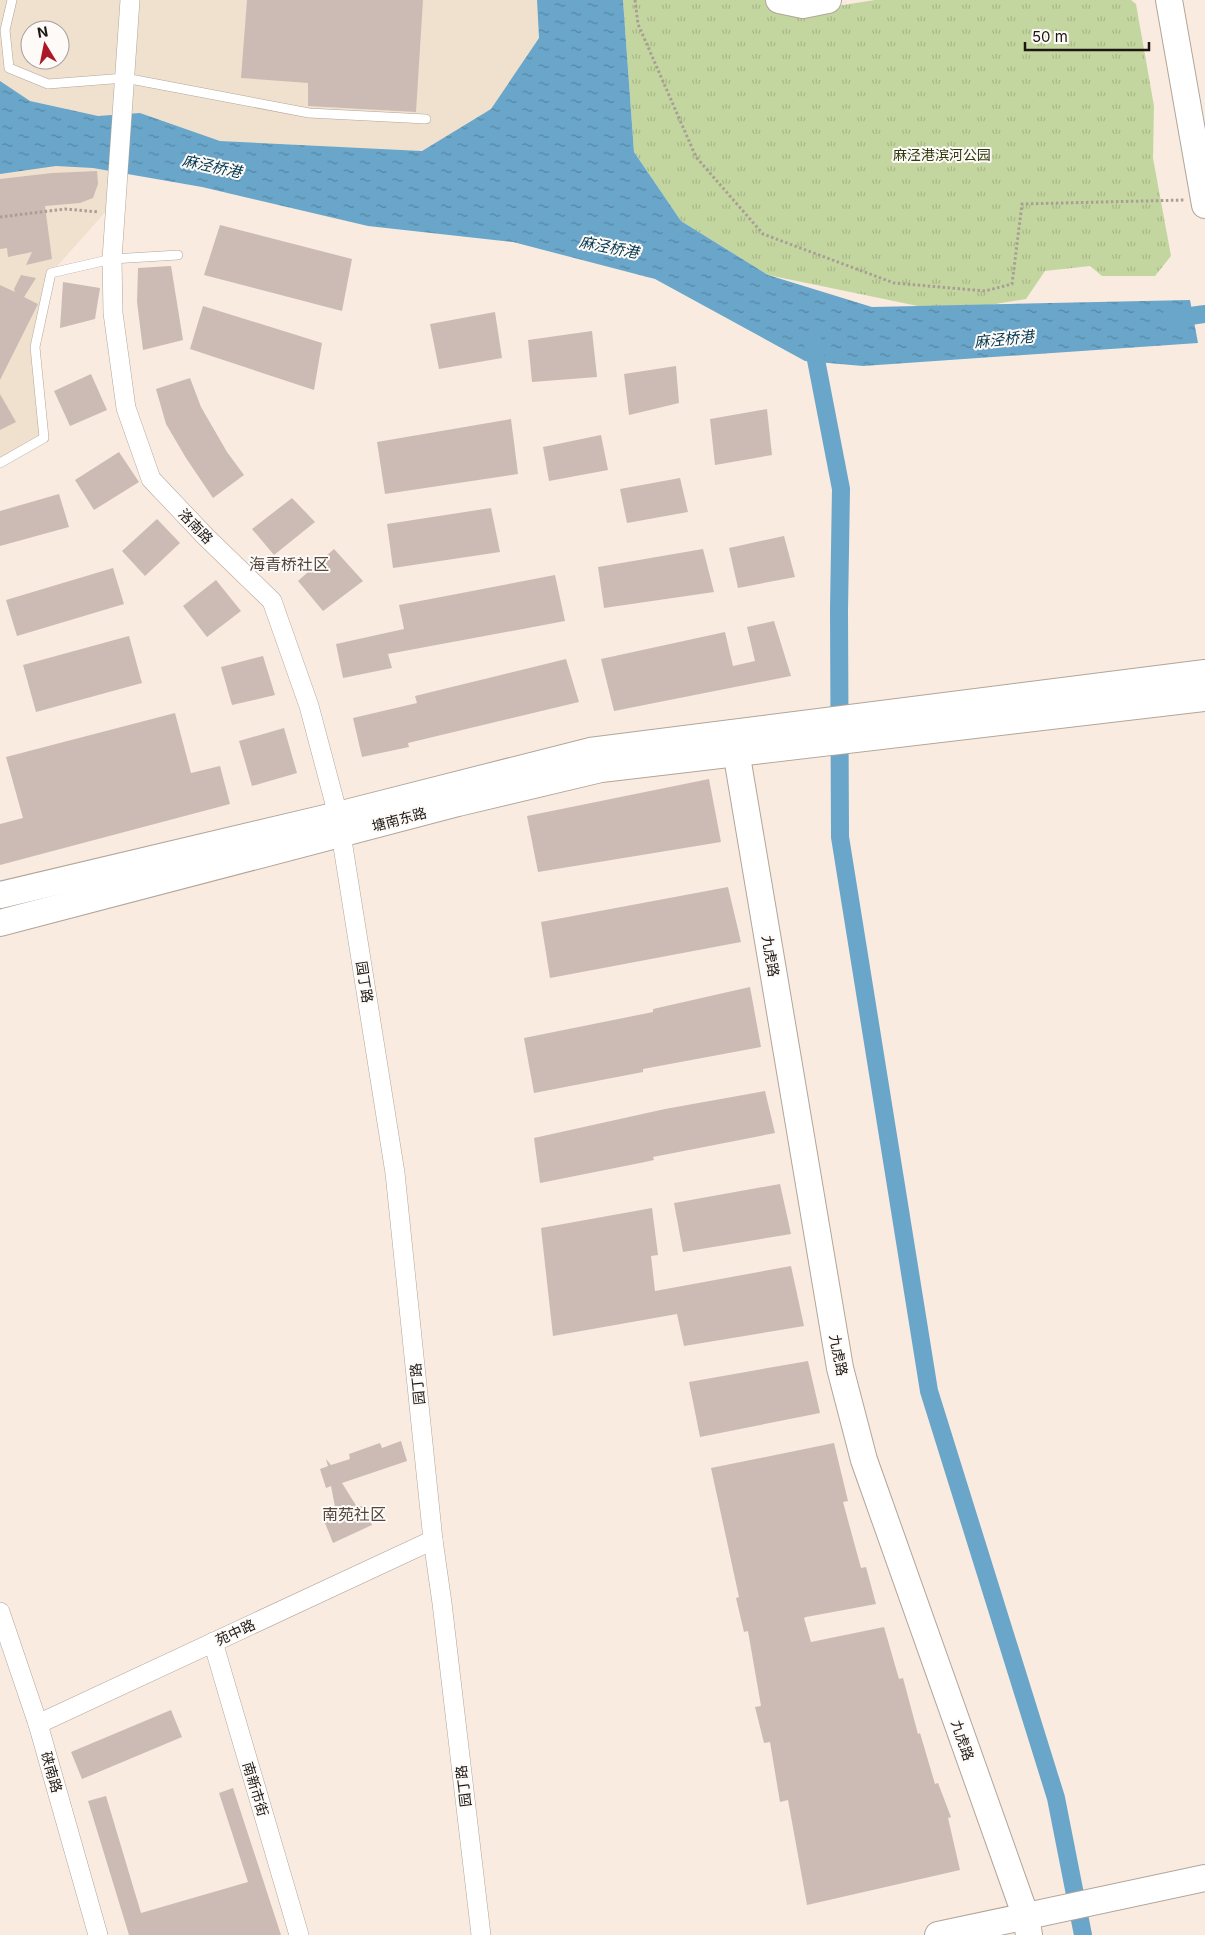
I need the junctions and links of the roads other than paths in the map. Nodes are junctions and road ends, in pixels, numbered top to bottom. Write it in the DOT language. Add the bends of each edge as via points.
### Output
graph roads {
  1 [pos="12,0"];
  2 [pos="130,0"];
  3 [pos="779,0"];
  4 [pos="828,0"];
  5 [pos="1170,0"];
  6 [pos="124,85"];
  7 [pos="426,119"];
  8 [pos="1204,203"];
  9 [pos="178,255"];
  10 [pos="112,259"];
  11 [pos="0,463"];
  12 [pos="1205,674"];
  13 [pos="1205,698"];
  14 [pos="875,726"];
  15 [pos="734,743"];
  16 [pos="340,824"];
  17 [pos="0,895"];
  18 [pos="0,923"];
  19 [pos="433,1540"];
  20 [pos="0,1612"];
  21 [pos="212,1642"];
  22 [pos="38,1724"];
  23 [pos="1205,1878"];
  24 [pos="1032,1922"];
  25 [pos="98,1935"];
  26 [pos="299,1935"];
  27 [pos="481,1935"];
  28 [pos="938,1935"];
  1 -- 6 [label="lane" via="5,30 9,68 48,84"];
  2 -- 6 [label="street, 洛南路"];
  3 -- 4 [label="main road" via="803,5"];
  5 -- 8 [label="main road"];
  6 -- 7 [label="lane" via="309,113"];
  6 -- 10 [label="street, 洛南路"];
  9 -- 10 [label="lane"];
  10 -- 11 [label="lane" via="51,273 35,347 44,438"];
  10 -- 16 [label="street, 洛南路" via="112,312 126,408 151,479 272,602 309,706"];
  12 -- 14 [label="main road"];
  13 -- 14 [label="main road"];
  14 -- 15 [label="main road, 塘南东路"];
  15 -- 16 [label="main road, 塘南东路" via="601,769 458,803"];
  15 -- 24 [label="main road, 九虎路" via="840,1368 864,1460"];
  16 -- 17 [label="main road, 塘南东路"];
  16 -- 18 [label="main road, 塘南东路"];
  16 -- 19 [label="street, 园丁路" via="395,1173"];
  19 -- 21 [label="street, 苑中路"];
  19 -- 27 [label="street, 园丁路"];
  20 -- 22 [label="street, 硖南路"];
  21 -- 22 [label="street, 苑中路"];
  21 -- 26 [label="street, 南新市街"];
  22 -- 25 [label="street, 硖南路"];
  23 -- 24 [label="main road"];
  24 -- 28 [label="main road"];
}
